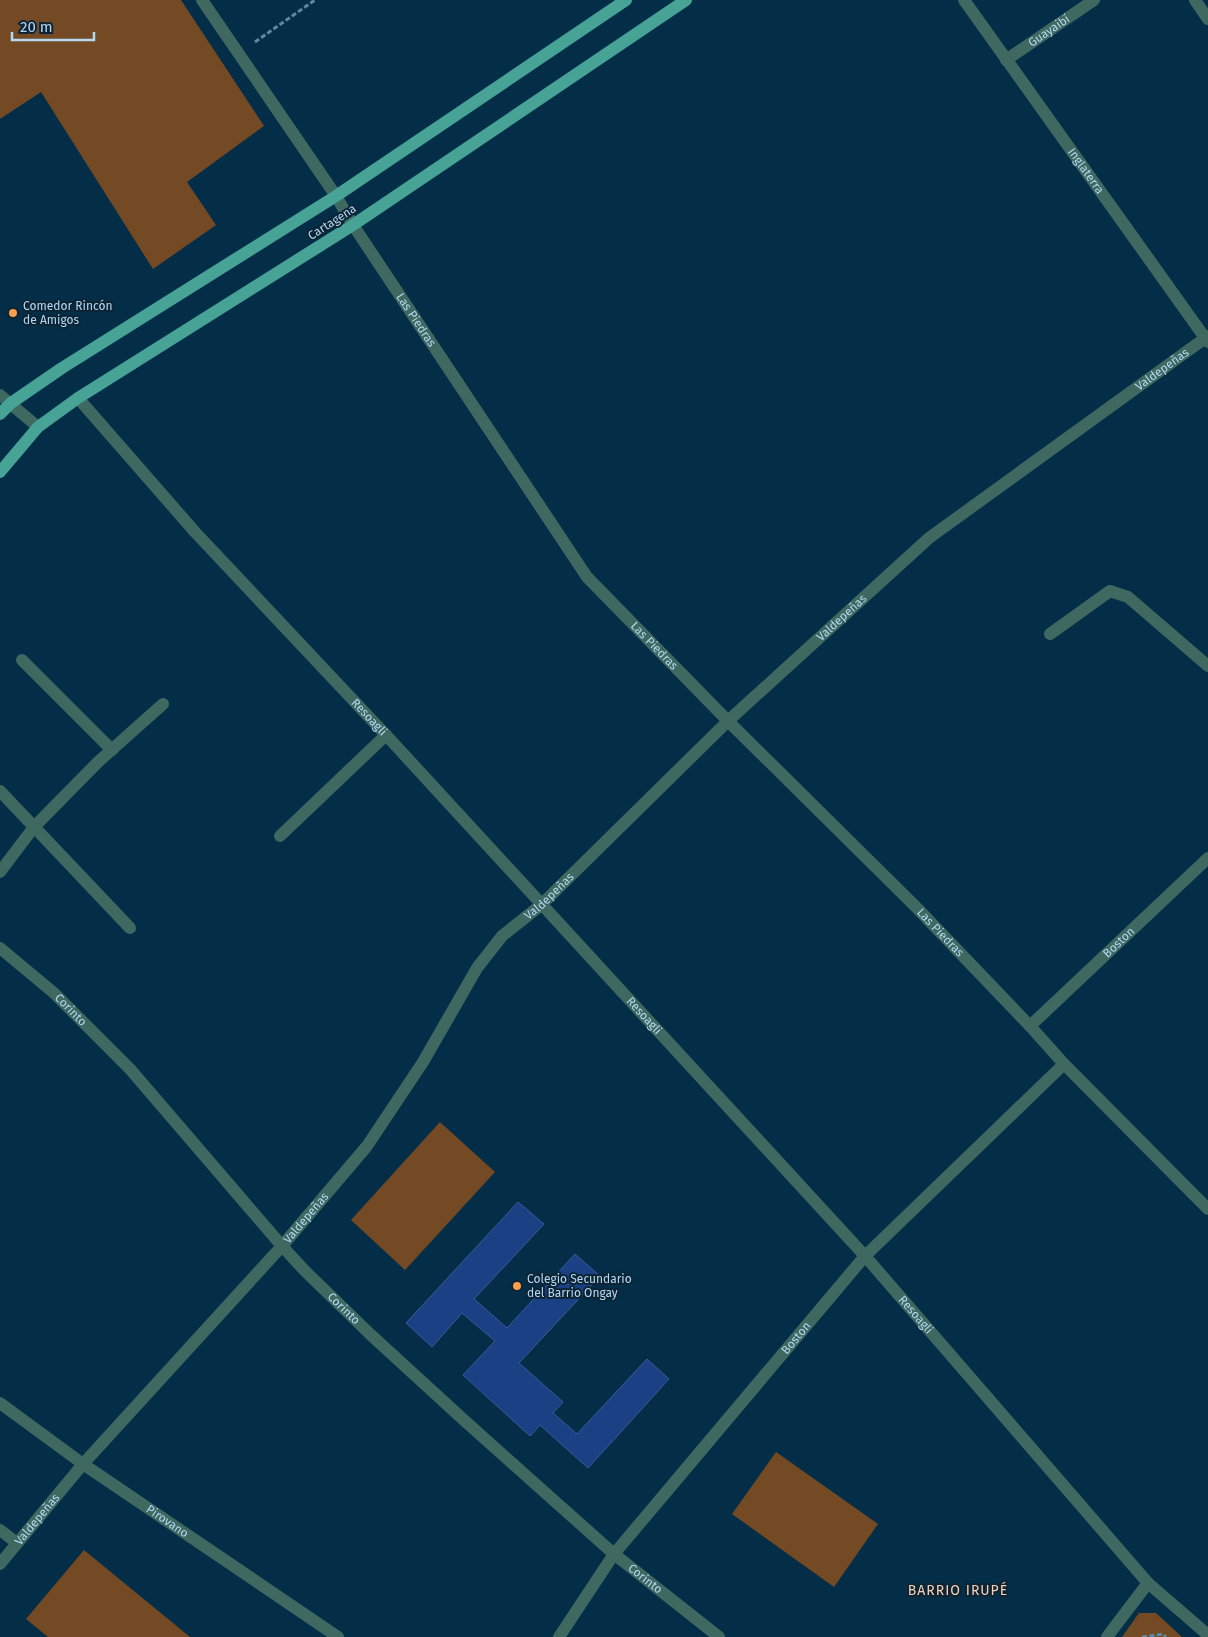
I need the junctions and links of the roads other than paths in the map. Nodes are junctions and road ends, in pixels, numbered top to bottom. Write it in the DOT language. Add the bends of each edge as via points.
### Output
graph roads {
  1 [pos="202,0"];
  2 [pos="626,0"];
  3 [pos="686,0"];
  4 [pos="964,0"];
  5 [pos="1094,0"];
  6 [pos="1195,0"];
  7 [pos="1208,18"];
  8 [pos="1006,60"];
  9 [pos="336,196"];
  10 [pos="353,225"];
  11 [pos="1207,339"];
  12 [pos="78,398"];
  13 [pos="5,399"];
  14 [pos="0,414"];
  15 [pos="38,426"];
  16 [pos="0,472"];
  17 [pos="1050,634"];
  18 [pos="22,660"];
  19 [pos="1208,666"];
  20 [pos="163,704"];
  21 [pos="728,721"];
  22 [pos="386,735"];
  23 [pos="112,750"];
  24 [pos="0,791"];
  25 [pos="34,827"];
  26 [pos="280,836"];
  27 [pos="1208,858"];
  28 [pos="0,872"];
  29 [pos="541,905"];
  30 [pos="130,928"];
  31 [pos="0,948"];
  32 [pos="1030,1026"];
  33 [pos="1064,1064"];
  34 [pos="1208,1209"];
  35 [pos="282,1246"];
  36 [pos="865,1256"];
  37 [pos="0,1403"];
  38 [pos="83,1464"];
  39 [pos="0,1530"];
  40 [pos="17,1543"];
  41 [pos="614,1554"];
  42 [pos="0,1564"];
  43 [pos="1148,1583"];
  44 [pos="1208,1635"];
  45 [pos="338,1637"];
  46 [pos="559,1637"];
  47 [pos="719,1637"];
  48 [pos="1107,1637"];
  1 -- 9 [label="street, Las Piedras"];
  2 -- 9 [label="main road, Cartagena"];
  3 -- 10 [label="main road, Cartagena"];
  4 -- 8 [label="street, Inglaterra"];
  5 -- 8 [label="street, Guayaibí"];
  6 -- 7 [label="street"];
  8 -- 11 [label="street, Inglaterra"];
  9 -- 10 [label="street, Las Piedras"];
  9 -- 13 [label="main road, Cartagena" via="62,368"];
  10 -- 12 [label="main road, Cartagena"];
  10 -- 21 [label="street, Las Piedras" via="587,577"];
  11 -- 21 [label="street, Valdepeñas" via="929,538"];
  12 -- 15 [label="main road, Cartagena"];
  12 -- 22 [label="street, Resoagli" via="195,532"];
  13 -- 14 [label="main road, Cartagena"];
  13 -- 15 [label="street"];
  15 -- 16 [label="main road, Cartagena"];
  17 -- 19 [label="street" via="1110,591 1128,597"];
  18 -- 23 [label="street"];
  20 -- 23 [label="street"];
  21 -- 29 [label="street, Valdepeñas"];
  21 -- 32 [label="street, Las Piedras" via="917,908"];
  22 -- 26 [label="street"];
  22 -- 29 [label="street, Resoagli"];
  23 -- 25 [label="street"];
  24 -- 25 [label="street"];
  25 -- 28 [label="street"];
  25 -- 30 [label="street"];
  27 -- 32 [label="street, Boston"];
  29 -- 35 [label="street, Valdepeñas" via="502,936 477,968 424,1062 367,1146"];
  29 -- 36 [label="street, Resoagli"];
  31 -- 35 [label="street, Corinto" via="54,994 130,1069"];
  32 -- 33 [label="street, Las Piedras"];
  33 -- 34 [label="street, Las Piedras"];
  33 -- 36 [label="street, Boston"];
  35 -- 38 [label="street, Valdepeñas"];
  35 -- 41 [label="street, Corinto" via="393,1355"];
  36 -- 41 [label="street, Boston"];
  36 -- 43 [label="street, Resoagli"];
  37 -- 38 [label="street, Pirovano"];
  38 -- 40 [label="street, Valdepeñas"];
  38 -- 45 [label="street, Pirovano"];
  39 -- 40 [label="street"];
  40 -- 42 [label="street, Valdepeñas"];
  41 -- 46 [label="street, Boston"];
  41 -- 47 [label="street, Corinto"];
  43 -- 44 [label="street, Resoagli"];
  43 -- 48 [label="street"];
}
